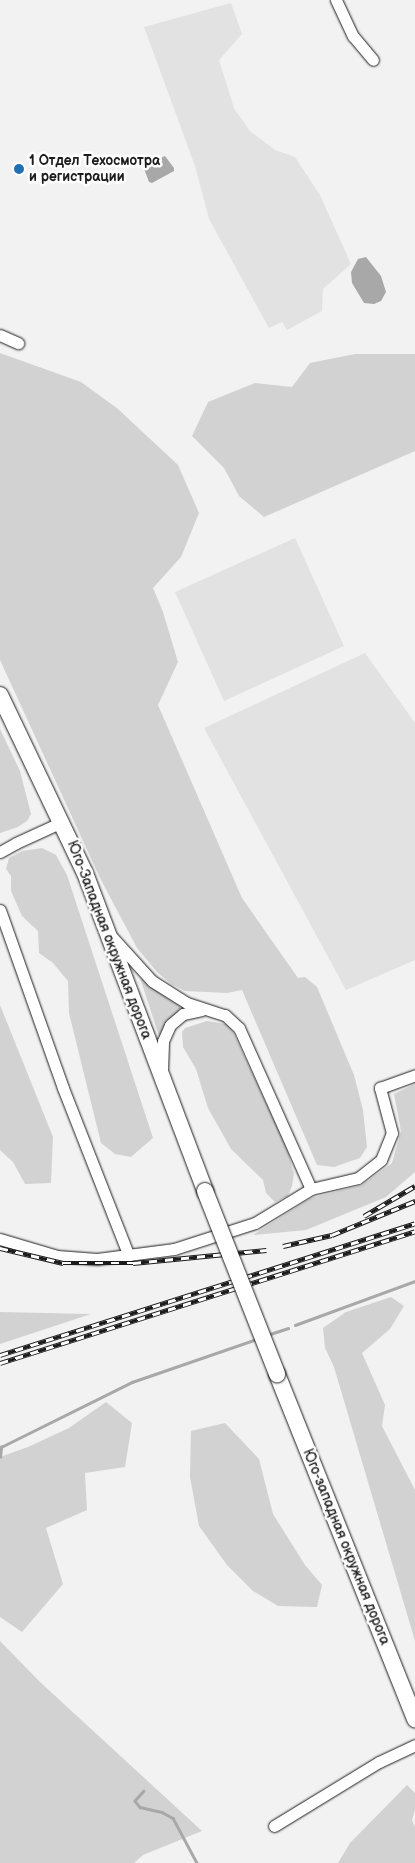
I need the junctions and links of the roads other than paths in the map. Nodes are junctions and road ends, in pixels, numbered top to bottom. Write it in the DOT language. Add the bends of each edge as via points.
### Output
graph roads {
  1 [pos="336,0"];
  2 [pos="373,60"];
  3 [pos="0,335"];
  4 [pos="18,343"];
  5 [pos="0,695"];
  6 [pos="62,822"];
  7 [pos="0,852"];
  8 [pos="0,910"];
  9 [pos="108,932"];
  10 [pos="204,1010"];
  11 [pos="415,1075"];
  12 [pos="162,1078"];
  13 [pos="311,1189"];
  14 [pos="205,1191"];
  15 [pos="0,1239"];
  16 [pos="129,1256"];
  17 [pos="415,1719"];
  18 [pos="415,1745"];
  19 [pos="274,1826"];
  1 -- 2 [label="street" via="353,36"];
  3 -- 4 [label="street"];
  5 -- 6 [label="highway, Юго-Западная окружная дорога"];
  6 -- 7 [label="street"];
  6 -- 9 [label="highway, Юго-Западная окружная дорога"];
  8 -- 16 [label="street" via="63,1088"];
  9 -- 10 [label="street" via="152,981"];
  9 -- 12 [label="highway, Юго-Западная окружная дорога"];
  10 -- 12 [label="street" via="183,1014 170,1025 163,1041"];
  10 -- 13 [label="street" via="230,1018 244,1036"];
  11 -- 13 [label="street" via="380,1088 392,1133 382,1160 358,1178"];
  12 -- 14 [label="highway, Юго-Западная окружная дорога"];
  13 -- 16 [label="street" via="255,1223 237,1230 174,1249"];
  14 -- 17 [label="highway, Юго-западная окружная дорога, bridge"];
  15 -- 16 [label="street" via="57,1256"];
  18 -- 19 [label="street" via="379,1762"];
}
